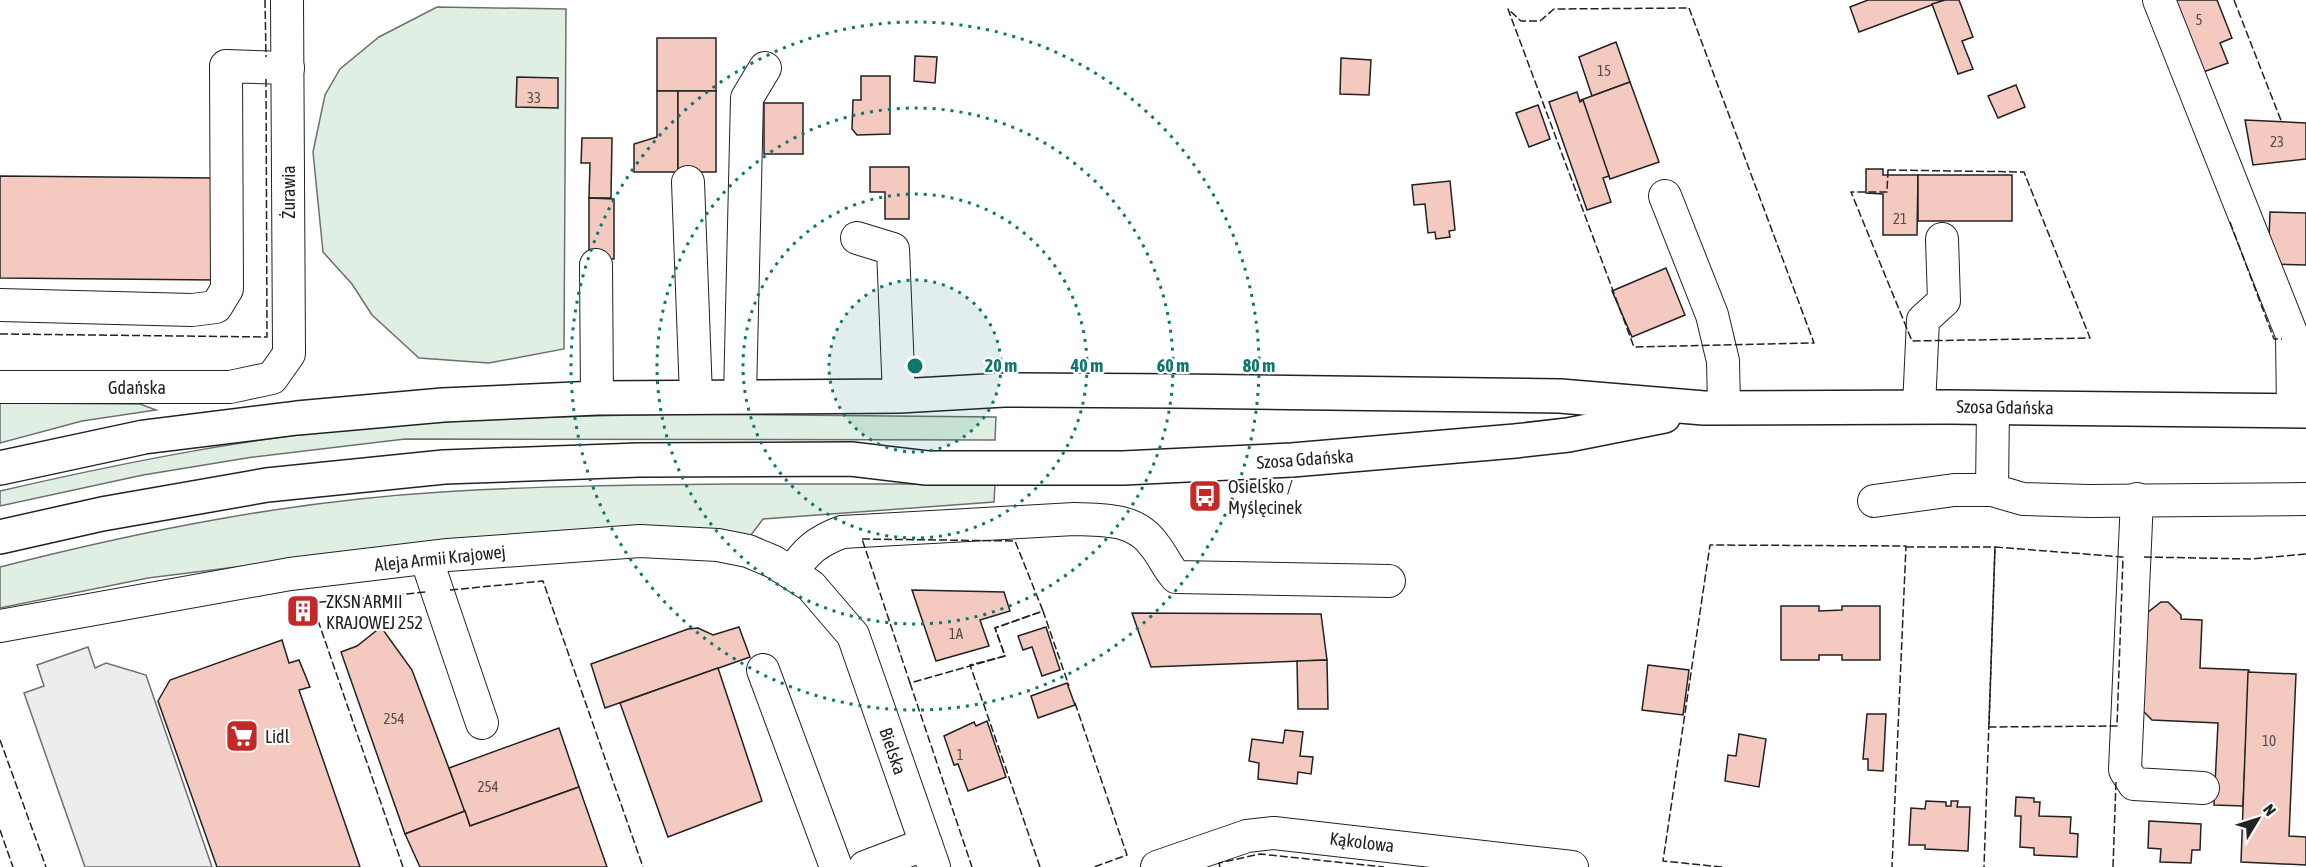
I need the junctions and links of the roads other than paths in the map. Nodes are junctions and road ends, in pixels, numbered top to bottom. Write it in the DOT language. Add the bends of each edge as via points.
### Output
graph roads {
  1 [pos="287,0"];
  2 [pos="2159,0"];
  3 [pos="288,68"];
  4 [pos="765,68"];
  5 [pos="688,182"];
  6 [pos="1665,196"];
  7 [pos="857,238"];
  8 [pos="1942,239"];
  9 [pos="596,265"];
  10 [pos="0,305"];
  11 [pos="272,378"];
  12 [pos="0,387"];
  13 [pos="696,396"];
  14 [pos="740,396"];
  15 [pos="899,396"];
  16 [pos="597,398"];
  17 [pos="1714,407"];
  18 [pos="1919,407"];
  19 [pos="1993,408"];
  20 [pos="2300,411"];
  21 [pos="0,468"];
  22 [pos="1992,490"];
  23 [pos="2137,499"];
  24 [pos="2306,499"];
  25 [pos="1874,501"];
  26 [pos="0,537"];
  27 [pos="426,558"];
  28 [pos="792,573"];
  29 [pos="1389,581"];
  30 [pos="0,626"];
  31 [pos="853,635"];
  32 [pos="763,670"];
  33 [pos="482,723"];
  34 [pos="2203,788"];
  35 [pos="930,856"];
  36 [pos="836,867"];
  37 [pos="865,867"];
  38 [pos="1156,867"];
  39 [pos="1572,867"];
  1 -- 3 [label="street, Żurawia"];
  2 -- 20 [label="street" via="2292,336"];
  3 -- 10 [label="street" via="226,66 226,289 216,307 192,310"];
  3 -- 11 [label="street, Żurawia" via="289,354"];
  4 -- 14 [label="street" via="747,98"];
  5 -- 13 [label="street"];
  6 -- 17 [label="street" via="1712,315 1723,361"];
  7 -- 15 [label="street" via="893,249"];
  8 -- 18 [label="street" via="1944,301 1923,320"];
  9 -- 16 [label="street"];
  11 -- 12 [label="street, Gdańska" via="230,387"];
  13 -- 14 [label="main road"];
  13 -- 16 [label="main road"];
  14 -- 15 [label="main road, Szosa Gdańska"];
  15 -- 17 [label="main road, Szosa Gdańska" via="1004,390 1560,396"];
  16 -- 21 [label="main road" via="443,405 297,418 144,437"];
  17 -- 18 [label="main road, Szosa Gdańska"];
  17 -- 26 [label="main road, Szosa Gdańska" via="1568,435 1202,466 927,468 830,459 444,466 342,476 180,500"];
  18 -- 19 [label="main road, Szosa Gdańska"];
  19 -- 20 [label="main road, Szosa Gdańska"];
  19 -- 22 [label="street"];
  22 -- 23 [label="street" via="2023,499"];
  22 -- 25 [label="street" via="1954,490"];
  23 -- 24 [label="street"];
  23 -- 34 [label="street" via="2126,770 2134,784"];
  27 -- 28 [label="street, Aleja Armii Krajowej" via="640,541 691,542 748,551"];
  27 -- 30 [label="street, Aleja Armii Krajowej" via="290,574"];
  27 -- 33 [label="street"];
  28 -- 29 [label="street" via="802,556 820,540 842,532 1074,519 1129,524 1145,533 1176,577"];
  28 -- 31 [label="street, Aleja Armii Krajowej" via="811,586"];
  31 -- 35 [label="street, Bielska"];
  32 -- 36 [label="street"];
  35 -- 37 [label="street"];
  38 -- 39 [label="street, Kąkolowa" via="1247,836 1274,832"];
}
